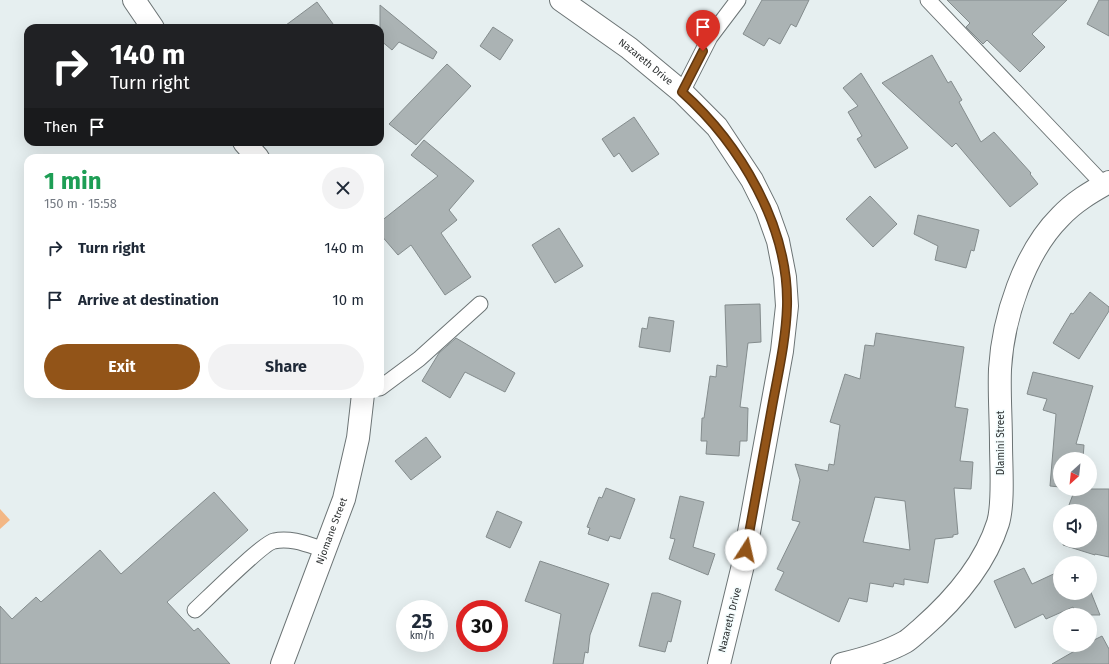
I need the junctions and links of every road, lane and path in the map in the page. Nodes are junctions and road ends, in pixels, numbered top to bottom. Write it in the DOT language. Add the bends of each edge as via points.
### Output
graph roads {
  1 [pos="134,0"];
  2 [pos="561,0"];
  3 [pos="738,0"];
  4 [pos="928,0"];
  5 [pos="150,24"];
  6 [pos="682,92"];
  7 [pos="248,146"];
  8 [pos="254,154"];
  9 [pos="1106,184"];
  10 [pos="480,304"];
  11 [pos="384,385"];
  12 [pos="366,398"];
  13 [pos="325,550"];
  14 [pos="195,610"];
  15 [pos="282,664"];
  16 [pos="719,664"];
  17 [pos="842,664"];
  1 -- 5 [label="street"];
  2 -- 6 [label="street, Nazareth Drive" via="629,48"];
  3 -- 6 [label="lane" via="710,37"];
  4 -- 9 [label="lane"];
  6 -- 16 [label="street, Nazareth Drive" via="717,127 752,180 768,210 785,277 787,306 782,351 743,565"];
  7 -- 8 [label="street"];
  9 -- 17 [label="street, Dlamini Street" via="1086,195 1060,217 1042,239 1024,271 1013,303 1003,342 1000,369 1001,486 998,522 987,547 970,577 939,613 905,642 873,656"];
  10 -- 11 [label="lane" via="419,359"];
  12 -- 13 [label="street, Njomane Street" via="344,499"];
  13 -- 14 [label="lane" via="289,539 272,541"];
  13 -- 15 [label="street, Njomane Street"];
}
